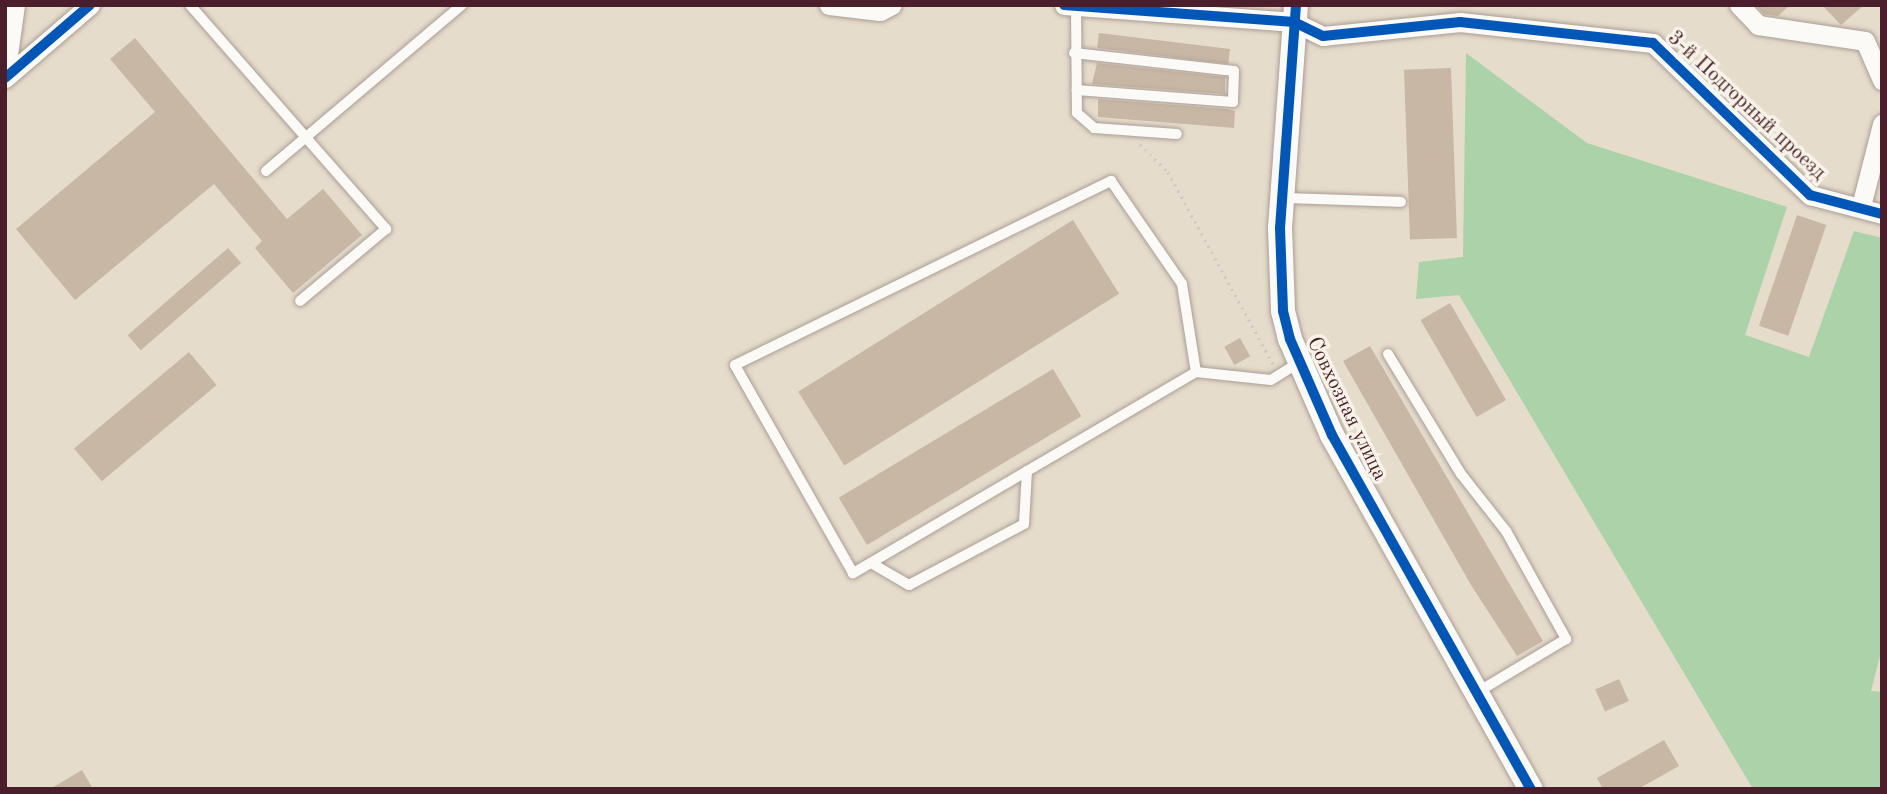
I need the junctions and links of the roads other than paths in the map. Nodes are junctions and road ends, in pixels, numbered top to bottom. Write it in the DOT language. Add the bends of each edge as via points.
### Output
graph roads {
  1 [pos="15,5"];
  2 [pos="90,5"];
  3 [pos="190,5"];
  4 [pos="462,5"];
  5 [pos="829,5"];
  6 [pos="892,5"];
  7 [pos="1740,5"];
  8 [pos="1072,6"];
  9 [pos="1295,13"];
  10 [pos="1074,54"];
  11 [pos="5,77"];
  12 [pos="1882,80"];
  13 [pos="1076,90"];
  14 [pos="1882,124"];
  15 [pos="1177,134"];
  16 [pos="306,138"];
  17 [pos="267,171"];
  18 [pos="1282,198"];
  19 [pos="1401,202"];
  20 [pos="1861,206"];
  21 [pos="1882,214"];
  22 [pos="300,301"];
  23 [pos="1388,354"];
  24 [pos="1288,368"];
  25 [pos="1196,372"];
  26 [pos="1027,471"];
  27 [pos="871,563"];
  28 [pos="1475,693"];
  29 [pos="1531,789"];
  1 -- 11 [label="street"];
  2 -- 11 [label="street"];
  3 -- 16 [label="lane"];
  4 -- 16 [label="lane"];
  5 -- 6 [label="street" via="880,11"];
  7 -- 12 [label="street" via="1758,25 1865,41"];
  8 -- 9 [label="street, 3-й Подгорный проезд"];
  8 -- 10 [label="lane"];
  9 -- 18 [label="street, Совхозная улица"];
  9 -- 20 [label="street, 3-й Подгорный проезд" via="1323,36 1460,22 1653,43 1810,195"];
  10 -- 13 [label="lane"];
  10 -- 13 [label="lane" via="1234,71 1233,102"];
  13 -- 15 [label="lane" via="1077,113 1094,128"];
  14 -- 20 [label="street"];
  16 -- 17 [label="lane"];
  16 -- 22 [label="lane" via="386,229"];
  18 -- 19 [label="lane"];
  18 -- 24 [label="street, Совхозная улица"];
  20 -- 21 [label="street, 3-й Подгорный проезд"];
  23 -- 28 [label="lane" via="1461,474 1506,531 1566,639"];
  24 -- 25 [label="lane" via="1271,380"];
  24 -- 28 [label="street, Совхозная улица" via="1332,435"];
  25 -- 26 [label="lane"];
  25 -- 27 [label="lane" via="1182,284 1111,181 735,365 853,573"];
  26 -- 27 [label="lane"];
  26 -- 27 [label="lane" via="1024,524 909,586"];
  28 -- 29 [label="street, Совхозная улица"];
}
